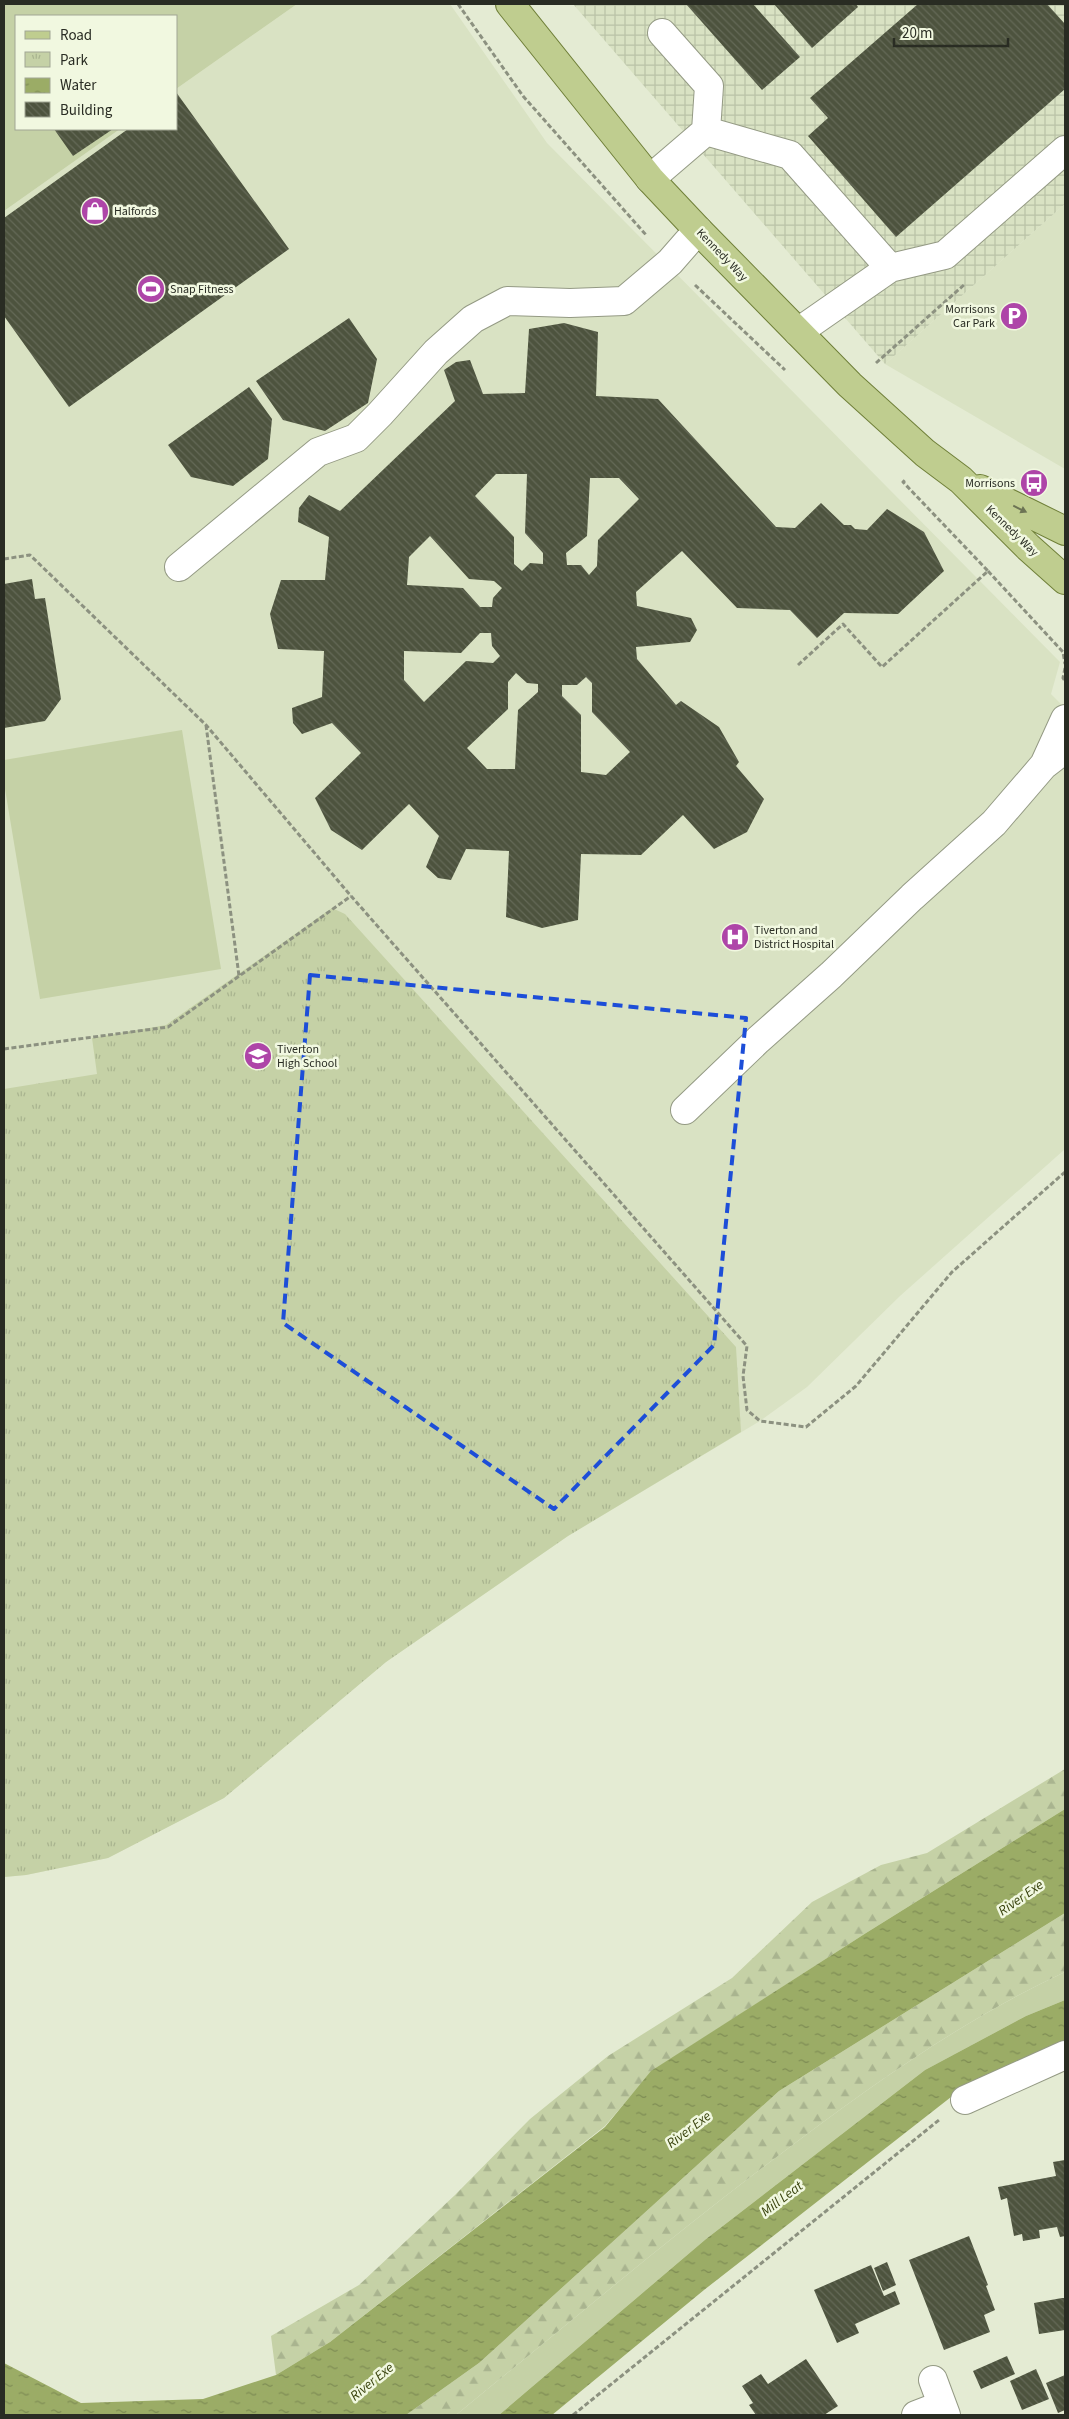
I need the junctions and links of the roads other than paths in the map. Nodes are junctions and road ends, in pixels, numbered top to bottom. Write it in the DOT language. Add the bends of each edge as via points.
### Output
graph roads {
  1 [pos="510,4"];
  2 [pos="662,33"];
  3 [pos="706,131"];
  4 [pos="1065,150"];
  5 [pos="650,179"];
  6 [pos="698,230"];
  7 [pos="890,268"];
  8 [pos="798,332"];
  9 [pos="961,480"];
  10 [pos="1065,532"];
  11 [pos="179,567"];
  12 [pos="1065,580"];
  13 [pos="1065,719"];
  14 [pos="1065,749"];
  15 [pos="1043,766"];
  16 [pos="685,1110"];
  17 [pos="1065,2055"];
  18 [pos="965,2100"];
  19 [pos="933,2380"];
  20 [pos="944,2410"];
  21 [pos="916,2415"];
  1 -- 5 [label="main road, Kennedy Way"];
  2 -- 3 [label="street" via="709,86"];
  3 -- 5 [label="street"];
  3 -- 7 [label="street" via="790,155"];
  4 -- 7 [label="street" via="945,255"];
  5 -- 6 [label="main road, Kennedy Way"];
  6 -- 8 [label="main road, Kennedy Way"];
  6 -- 11 [label="street" via="670,262 624,301 507,301 473,319 436,352 356,438 318,452"];
  7 -- 8 [label="street"];
  8 -- 9 [label="main road, Kennedy Way" via="850,385 925,453"];
  9 -- 10 [label="main road, Kennedy Way, one-way"];
  9 -- 12 [label="main road, Kennedy Way"];
  13 -- 15 [label="street"];
  14 -- 15 [label="street"];
  15 -- 16 [label="street" via="994,823"];
  17 -- 18 [label="street"];
  19 -- 20 [label="street"];
  20 -- 21 [label="street"];
}
